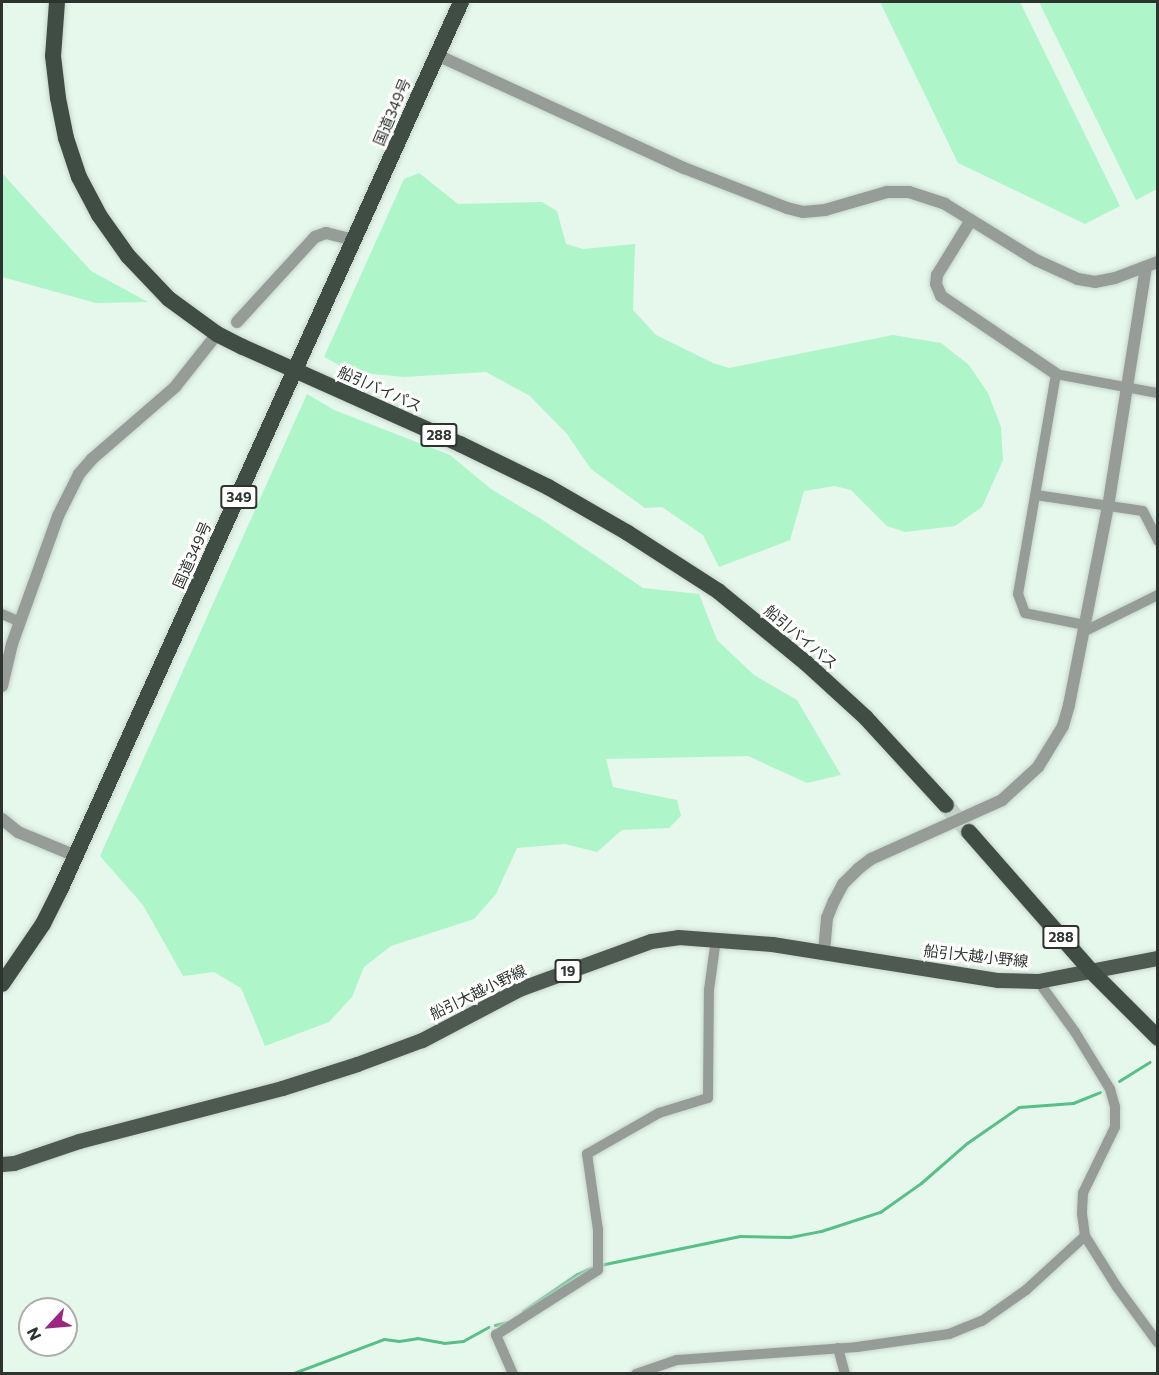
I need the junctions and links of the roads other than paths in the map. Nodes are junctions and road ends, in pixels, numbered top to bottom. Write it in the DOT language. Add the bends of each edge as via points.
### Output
graph roads {
  1 [pos="57,2"];
  2 [pos="461,2"];
  3 [pos="437,54"];
  4 [pos="970,220"];
  5 [pos="354,240"];
  6 [pos="1152,264"];
  7 [pos="237,322"];
  8 [pos="217,334"];
  9 [pos="294,370"];
  10 [pos="1056,374"];
  11 [pos="1127,388"];
  12 [pos="1158,393"];
  13 [pos="1036,495"];
  14 [pos="1108,507"];
  15 [pos="1158,541"];
  16 [pos="1157,598"];
  17 [pos="2,614"];
  18 [pos="20,622"];
  19 [pos="1084,628"];
  20 [pos="2,686"];
  21 [pos="946,806"];
  22 [pos="2,819"];
  23 [pos="969,832"];
  24 [pos="76,856"];
  25 [pos="716,939"];
  26 [pos="824,952"];
  27 [pos="1158,958"];
  28 [pos="1092,972"];
  29 [pos="1038,981"];
  30 [pos="2,984"];
  31 [pos="1158,1038"];
  32 [pos="2,1164"];
  33 [pos="1085,1236"];
  34 [pos="1158,1343"];
  35 [pos="838,1348"];
  36 [pos="513,1374"];
  37 [pos="636,1374"];
  38 [pos="845,1374"];
  1 -- 8 [label="highway, 船引バイパス / 288" via="53,57 58,98 66,138 80,177 99,215 128,255 169,299"];
  2 -- 3 [label="highway, 国道349号 / 349"];
  3 -- 4 [label="street" via="634,146 766,202 803,212 844,206 887,192 909,192 945,204"];
  3 -- 5 [label="highway, 国道349号 / 349"];
  4 -- 6 [label="street" via="1045,265 1078,279 1095,282 1115,278"];
  4 -- 10 [label="street" via="938,274 936,284 941,296"];
  5 -- 7 [label="street" via="334,234 315,237"];
  5 -- 9 [label="highway, 国道349号 / 349"];
  6 -- 11 [label="street"];
  8 -- 9 [label="highway, 船引バイパス / 288"];
  8 -- 18 [label="street" via="176,387 79,474 58,516"];
  9 -- 21 [label="highway, 船引バイパス / 288" via="548,487 718,591 866,718"];
  9 -- 24 [label="highway, 国道349号 / 349"];
  10 -- 11 [label="street"];
  10 -- 13 [label="street"];
  11 -- 12 [label="street"];
  11 -- 14 [label="street"];
  13 -- 14 [label="street"];
  13 -- 19 [label="street" via="1018,594 1020,605 1025,613 1038,618"];
  14 -- 15 [label="street" via="1143,511"];
  14 -- 19 [label="street"];
  16 -- 19 [label="street"];
  17 -- 18 [label="street"];
  18 -- 20 [label="street"];
  19 -- 26 [label="street" via="1066,716 1038,767 1002,800 858,869 843,884 827,918"];
  22 -- 24 [label="street" via="18,832"];
  23 -- 28 [label="highway, 288"];
  24 -- 30 [label="highway, 国道349号 / 349" via="43,924"];
  25 -- 26 [label="main road, 船引大越小野線 / 19"];
  25 -- 32 [label="main road, 船引大越小野線 / 19" via="678,937 651,941 519,989 422,1040 357,1064"];
  25 -- 36 [label="street" via="709,990 708,1098 659,1113 587,1154 598,1230 598,1270 496,1335"];
  26 -- 29 [label="main road, 船引大越小野線 / 19" via="978,977"];
  27 -- 28 [label="main road, 船引大越小野線 / 19"];
  28 -- 29 [label="main road, 船引大越小野線 / 19"];
  28 -- 31 [label="highway, 288"];
  29 -- 33 [label="street" via="1110,1089 1115,1107 1115,1127 1083,1193"];
  33 -- 34 [label="street"];
  33 -- 35 [label="street" via="1026,1290 982,1321 949,1334"];
  35 -- 37 [label="street" via="677,1360"];
  35 -- 38 [label="street"];
}
